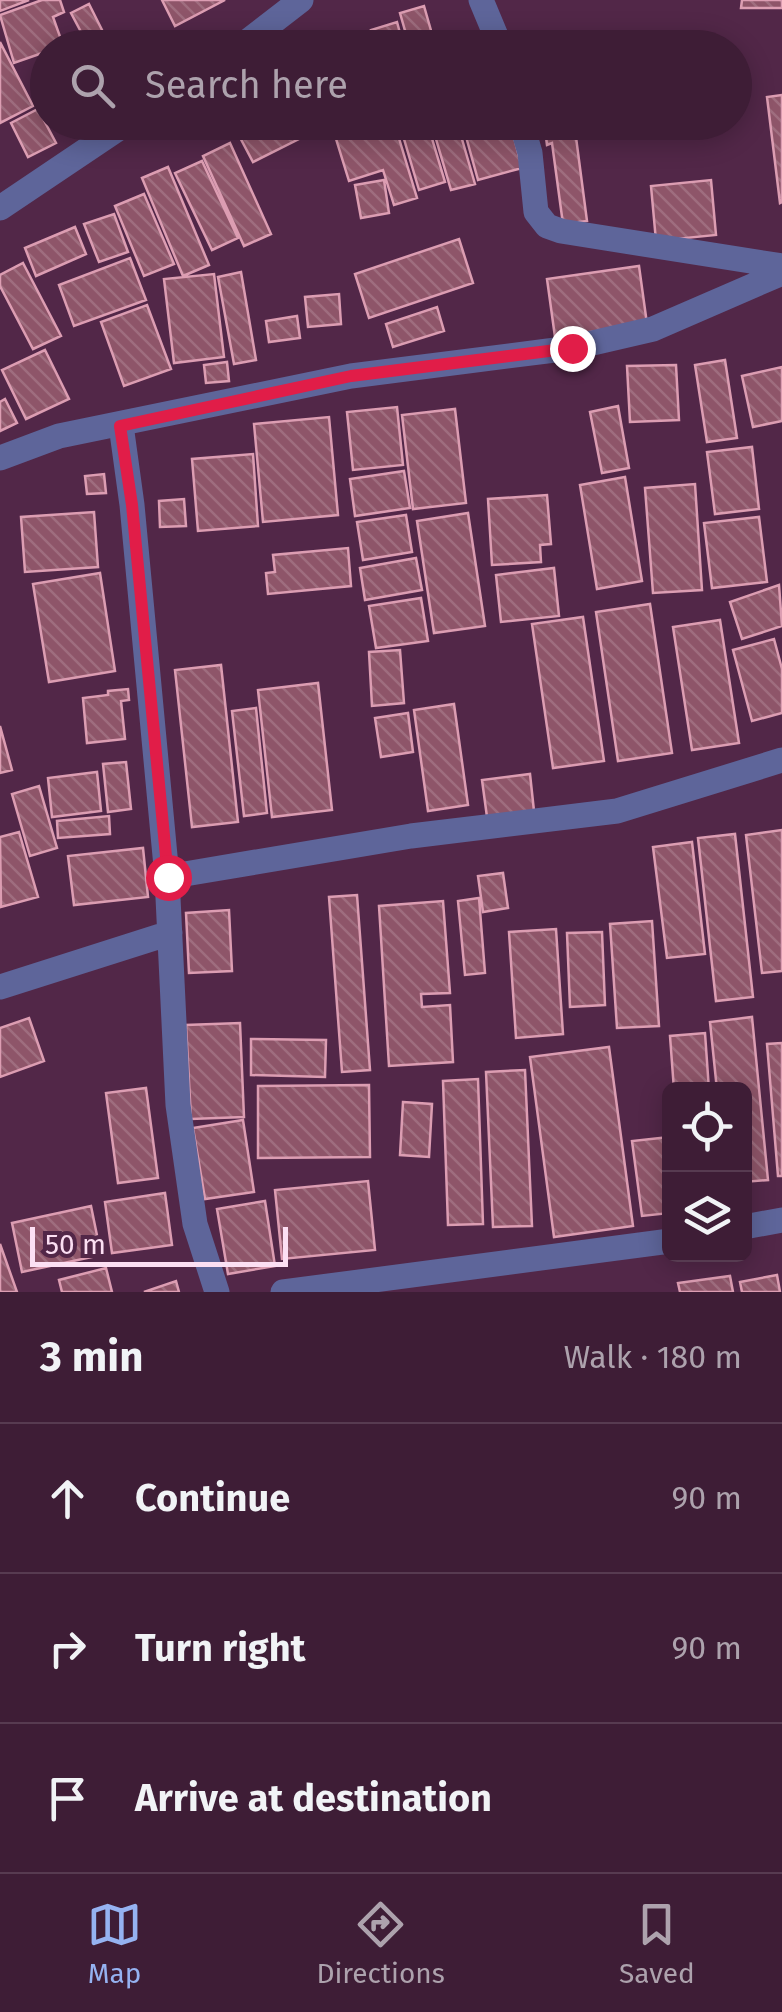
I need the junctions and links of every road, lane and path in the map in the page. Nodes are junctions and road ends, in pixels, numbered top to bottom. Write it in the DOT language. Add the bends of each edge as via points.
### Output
graph roads {
  1 [pos="301,0"];
  2 [pos="481,0"];
  3 [pos="262,30"];
  4 [pos="494,30"];
  5 [pos="101,140"];
  6 [pos="527,140"];
  7 [pos="0,208"];
  8 [pos="782,269"];
  9 [pos="120,426"];
  10 [pos="0,458"];
  11 [pos="782,760"];
  12 [pos="168,877"];
  13 [pos="170,932"];
  14 [pos="0,987"];
  15 [pos="782,1220"];
  16 [pos="752,1225"];
  17 [pos="662,1241"];
  18 [pos="217,1292"];
  19 [pos="282,1292"];
  1 -- 3 [label="street"];
  2 -- 4 [label="street"];
  5 -- 7 [label="street"];
  6 -- 8 [label="street" via="536,212 546,226"];
  8 -- 9 [label="street" via="653,330 572,348 351,376"];
  9 -- 10 [label="street" via="59,436"];
  9 -- 12 [label="street"];
  11 -- 12 [label="street" via="617,811 411,836"];
  12 -- 13 [label="street"];
  13 -- 14 [label="street"];
  13 -- 18 [label="street" via="178,1105 195,1224"];
  15 -- 16 [label="street"];
  17 -- 19 [label="street"];
}
